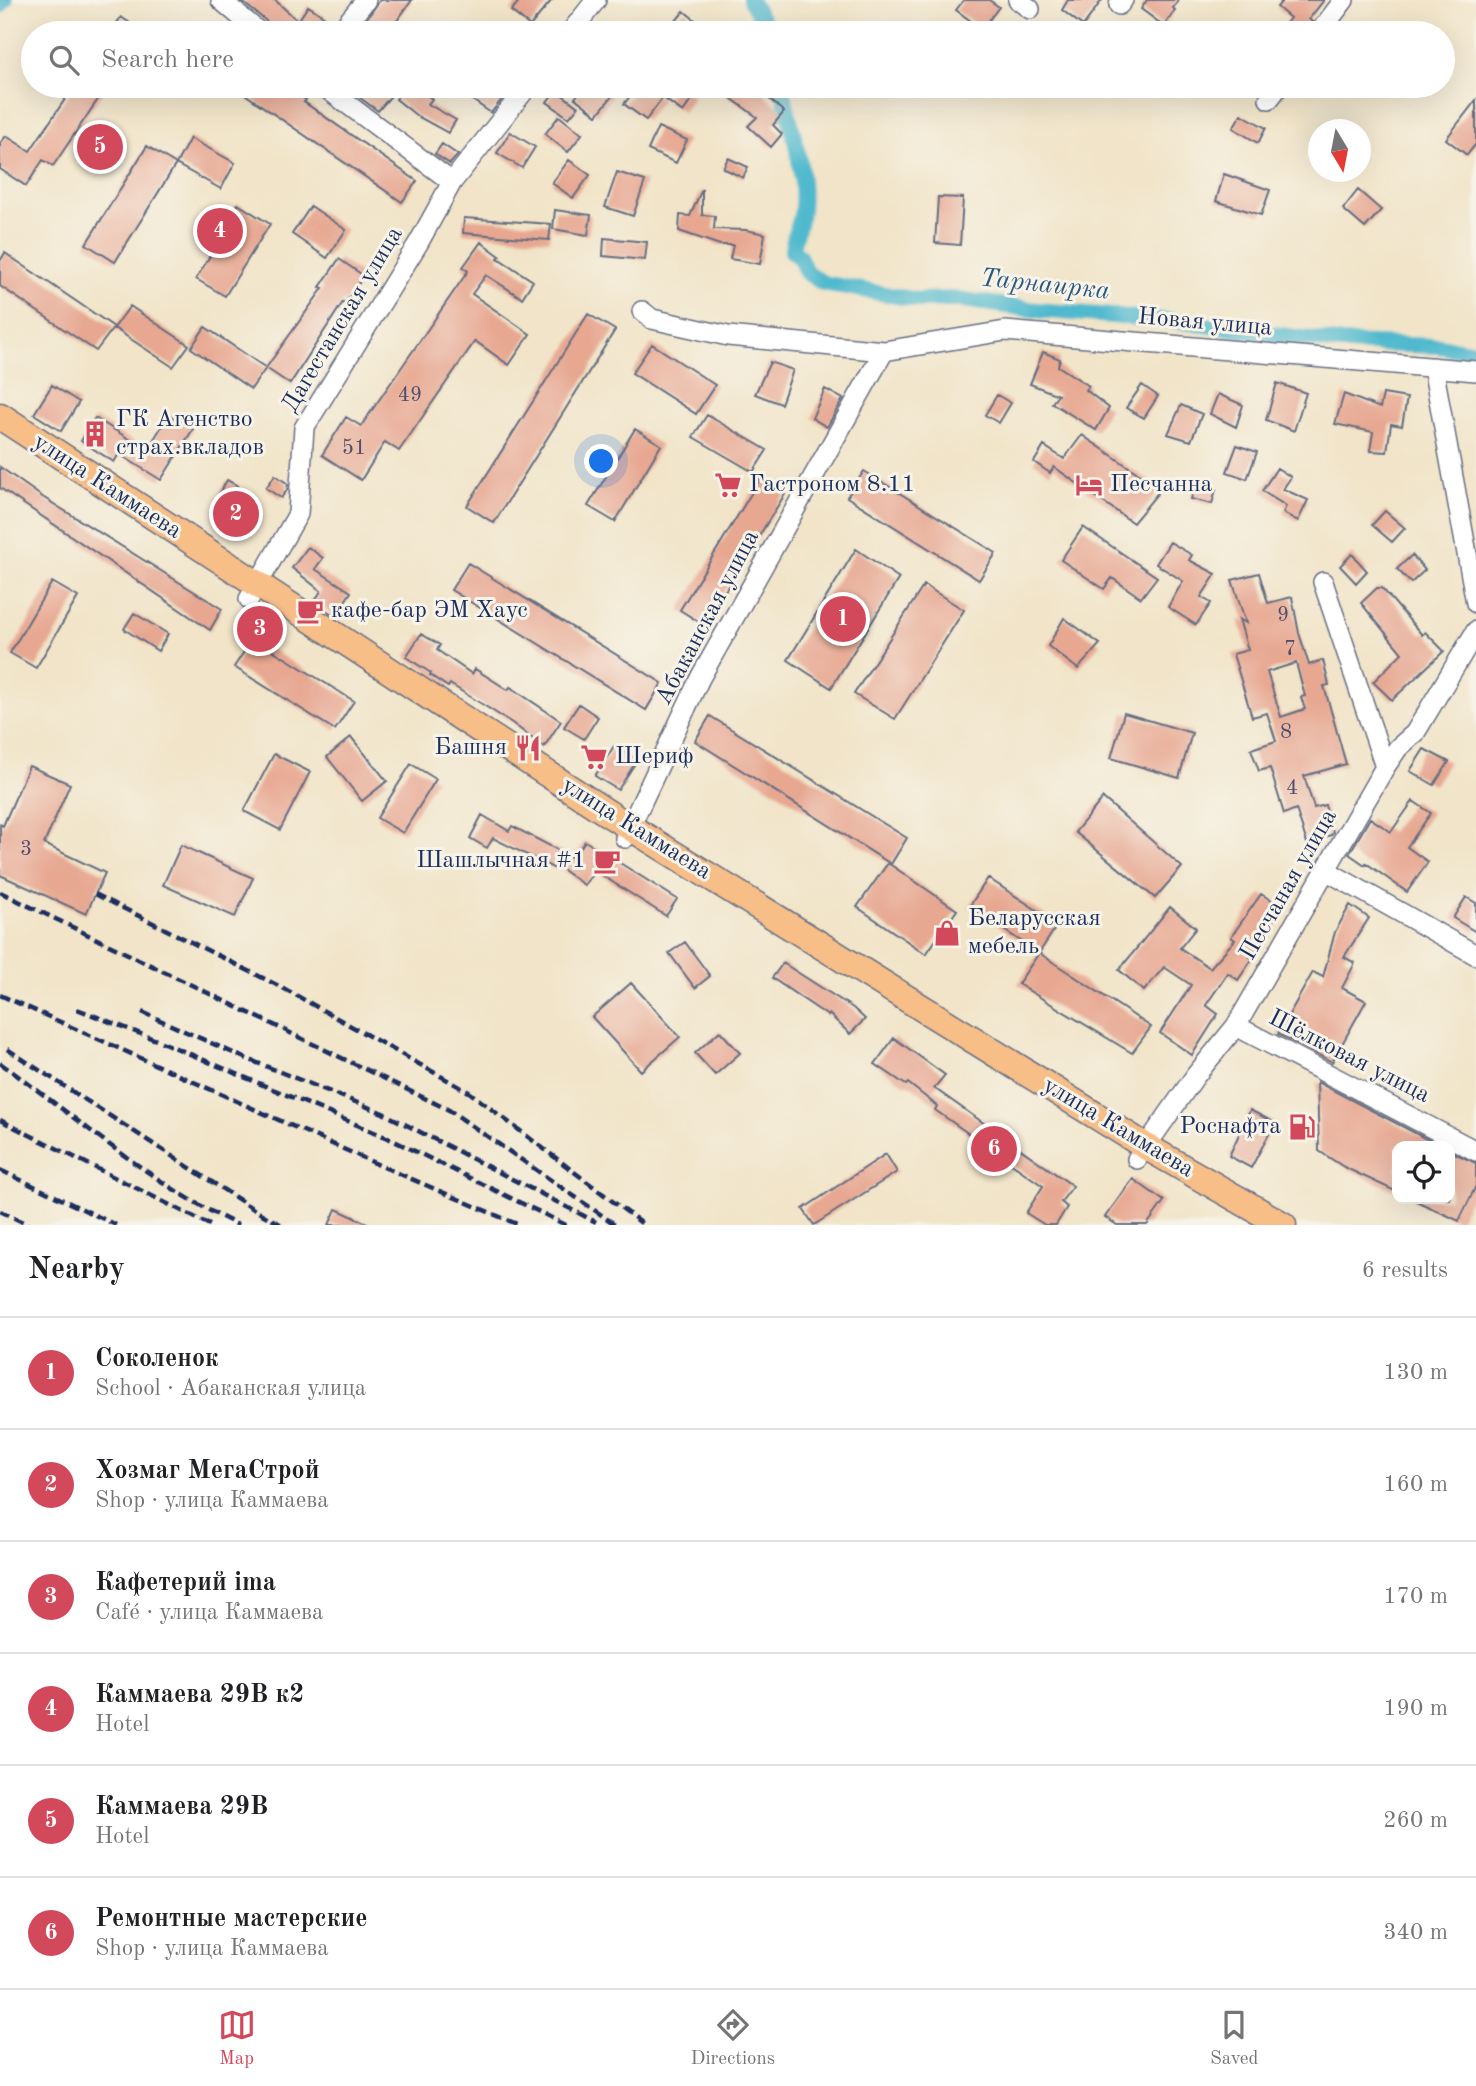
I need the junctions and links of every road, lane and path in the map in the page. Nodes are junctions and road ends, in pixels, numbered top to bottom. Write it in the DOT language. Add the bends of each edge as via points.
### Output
graph roads {
  1 [pos="221,0"];
  2 [pos="366,0"];
  3 [pos="596,0"];
  4 [pos="1344,0"];
  5 [pos="246,21"];
  6 [pos="349,21"];
  7 [pos="579,21"];
  8 [pos="1328,21"];
  9 [pos="339,98"];
  10 [pos="518,98"];
  11 [pos="452,182"];
  12 [pos="642,311"];
  13 [pos="884,351"];
  14 [pos="1433,367"];
  15 [pos="1476,371"];
  16 [pos="0,416"];
  17 [pos="0,438"];
  18 [pos="1324,582"];
  19 [pos="254,592"];
  20 [pos="1476,603"];
  21 [pos="1476,631"];
  22 [pos="1385,766"];
  23 [pos="627,833"];
  24 [pos="1326,871"];
  25 [pos="1476,955"];
  26 [pos="1236,1026"];
  27 [pos="1476,1151"];
  28 [pos="1141,1153"];
  29 [pos="1250,1225"];
  30 [pos="1283,1225"];
  1 -- 5 [label="street"];
  2 -- 6 [label="street"];
  3 -- 7 [label="street"];
  4 -- 8 [label="street"];
  9 -- 11 [label="street"];
  10 -- 11 [label="street, Дагестанская улица"];
  11 -- 19 [label="street, Дагестанская улица" via="304,428 298,514"];
  12 -- 13 [label="street, Новая улица" via="652,319 729,336"];
  13 -- 14 [label="street, Новая улица" via="1006,331"];
  13 -- 23 [label="street, Абаканская улица" via="700,678"];
  14 -- 15 [label="street, Новая улица"];
  14 -- 20 [label="street"];
  16 -- 19 [label="main road, улица Каммаева"];
  17 -- 19 [label="main road, улица Каммаева"];
  18 -- 22 [label="street"];
  19 -- 23 [label="main road, улица Каммаева"];
  21 -- 22 [label="street, Песчаная улица" via="1415,733"];
  22 -- 24 [label="street, Песчаная улица"];
  23 -- 28 [label="main road, улица Каммаева"];
  24 -- 25 [label="street"];
  24 -- 26 [label="street, Песчаная улица"];
  26 -- 27 [label="street, Шёлковая улица"];
  26 -- 28 [label="street, Песчаная улица"];
  28 -- 29 [label="main road, улица Каммаева"];
  28 -- 30 [label="main road, улица Каммаева"];
}
